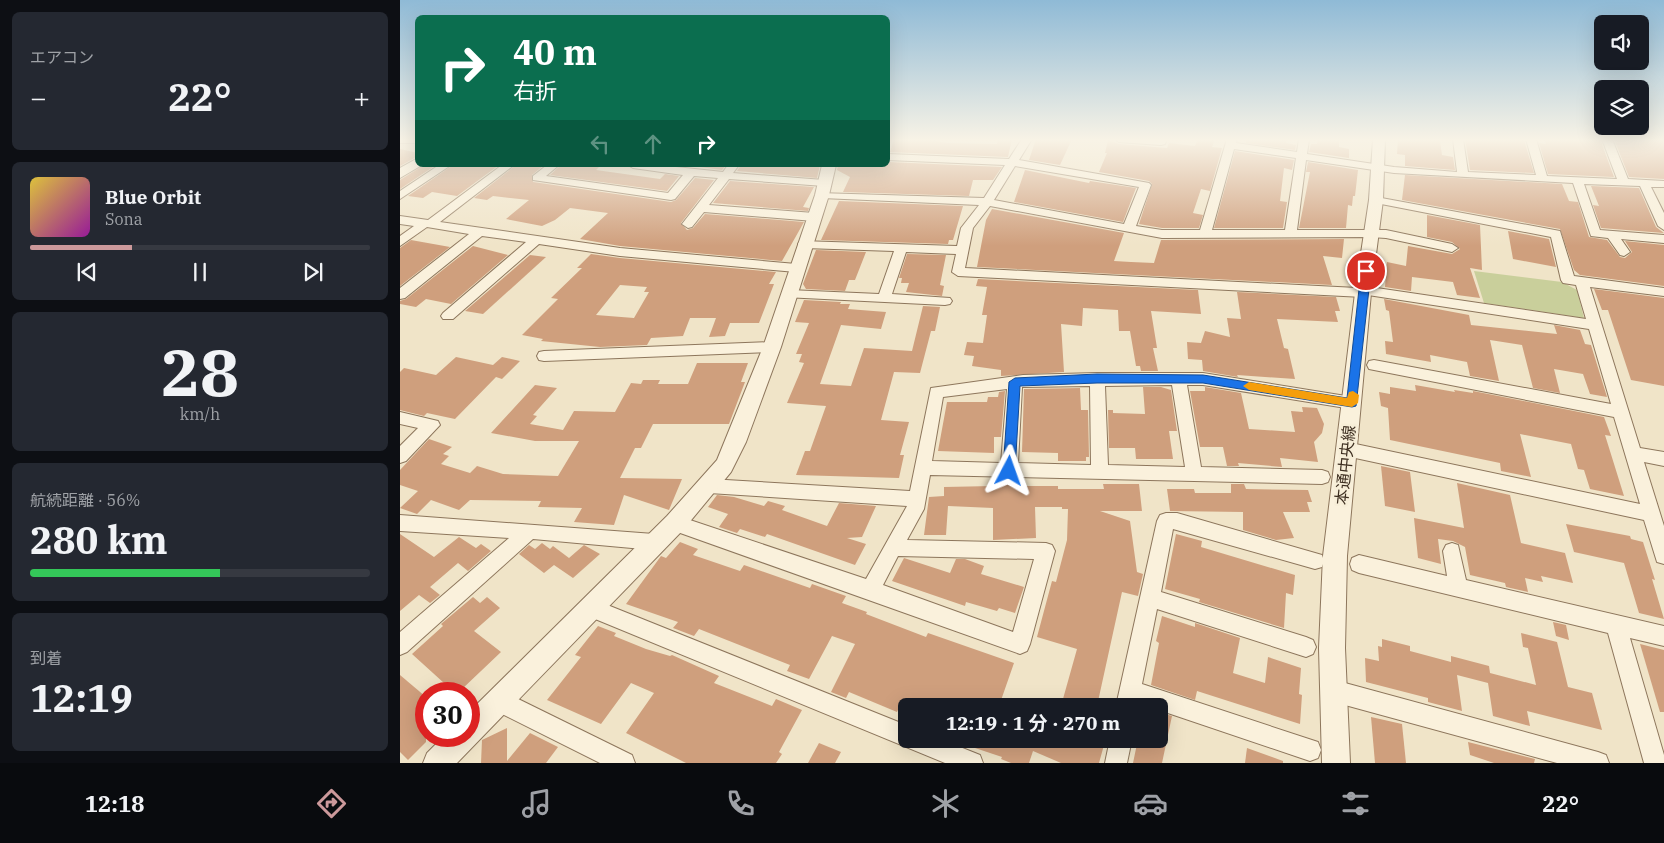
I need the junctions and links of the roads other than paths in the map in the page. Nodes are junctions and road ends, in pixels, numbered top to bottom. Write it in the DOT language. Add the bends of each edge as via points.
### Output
graph roads {
  1 [pos="432,175"];
  2 [pos="496,175"];
  3 [pos="541,175"];
  4 [pos="690,175"];
  5 [pos="710,175"];
  6 [pos="1004,175"];
  7 [pos="1085,175"];
  8 [pos="1222,175"];
  9 [pos="1299,175"];
  10 [pos="1378,175"];
  11 [pos="1475,175"];
  12 [pos="1541,175"];
  13 [pos="1621,175"];
  14 [pos="726,176"];
  15 [pos="1542,178"];
  16 [pos="1577,179"];
  17 [pos="825,181"];
  18 [pos="1623,181"];
  19 [pos="1644,183"];
  20 [pos="1664,184"];
  21 [pos="400,196"];
  22 [pos="1376,200"];
  23 [pos="987,202"];
  24 [pos="700,208"];
  25 [pos="814,217"];
  26 [pos="400,220"];
  27 [pos="428,224"];
  28 [pos="688,224"];
  29 [pos="1664,226"];
  30 [pos="1129,228"];
  31 [pos="480,231"];
  32 [pos="1205,233"];
  33 [pos="1291,233"];
  34 [pos="1371,233"];
  35 [pos="1612,234"];
  36 [pos="1664,239"];
  37 [pos="536,240"];
  38 [pos="400,242"];
  39 [pos="804,244"];
  40 [pos="901,248"];
  41 [pos="1452,248"];
  42 [pos="963,250"];
  43 [pos="1624,252"];
  44 [pos="796,268"];
  45 [pos="1582,282"];
  46 [pos="1363,292"];
  47 [pos="1664,292"];
  48 [pos="788,294"];
  49 [pos="400,295"];
  50 [pos="884,298"];
  51 [pos="945,301"];
  52 [pos="448,316"];
  53 [pos="1596,326"];
  54 [pos="772,347"];
  55 [pos="544,356"];
  56 [pos="1374,365"];
  57 [pos="1097,379"];
  58 [pos="1179,379"];
  59 [pos="1015,382"];
  60 [pos="1352,403"];
  61 [pos="1621,412"];
  62 [pos="400,418"];
  63 [pos="1346,450"];
  64 [pos="1634,454"];
  65 [pos="400,456"];
  66 [pos="1664,459"];
  67 [pos="922,468"];
  68 [pos="1009,471"];
  69 [pos="1100,472"];
  70 [pos="1194,474"];
  71 [pos="1322,477"];
  72 [pos="709,486"];
  73 [pos="918,499"];
  74 [pos="1652,514"];
  75 [pos="400,523"];
  76 [pos="675,523"];
  77 [pos="530,531"];
  78 [pos="654,542"];
  79 [pos="893,548"];
  80 [pos="1452,551"];
  81 [pos="1664,556"];
  82 [pos="1314,561"];
  83 [pos="1359,564"];
  84 [pos="1458,586"];
  85 [pos="870,590"];
  86 [pos="1150,598"];
  87 [pos="590,607"];
  88 [pos="1616,624"];
  89 [pos="1664,636"];
  90 [pos="400,645"];
  91 [pos="1306,647"];
  92 [pos="1334,690"];
  93 [pos="1129,698"];
  94 [pos="498,700"];
  95 [pos="1168,709"];
  96 [pos="898,733"];
  97 [pos="457,748"];
  98 [pos="935,748"];
  99 [pos="1118,748"];
  100 [pos="1310,750"];
  101 [pos="624,763"];
  102 [pos="972,763"];
  103 [pos="1116,763"];
  104 [pos="1336,763"];
  105 [pos="1598,763"];
  106 [pos="1655,763"];
  1 -- 21 [label="street"];
  2 -- 27 [label="street"];
  3 -- 4 [label="street" via="537,178 671,197"];
  5 -- 14 [label="street"];
  6 -- 23 [label="street"];
  7 -- 30 [label="street" via="1145,185"];
  8 -- 32 [label="street"];
  9 -- 33 [label="street"];
  10 -- 22 [label="street, 本通中央線"];
  11 -- 15 [label="street"];
  12 -- 15 [label="street"];
  13 -- 18 [label="street"];
  14 -- 17 [label="street"];
  14 -- 24 [label="street"];
  15 -- 16 [label="street"];
  16 -- 18 [label="street"];
  16 -- 35 [label="street" via="1595,232"];
  17 -- 23 [label="street"];
  17 -- 25 [label="street"];
  18 -- 19 [label="street"];
  19 -- 20 [label="street"];
  19 -- 29 [label="street"];
  22 -- 34 [label="street, 本通中央線"];
  22 -- 45 [label="street" via="1556,234 1568,280"];
  23 -- 30 [label="street"];
  23 -- 42 [label="street" via="967,228"];
  24 -- 25 [label="street"];
  24 -- 28 [label="street"];
  25 -- 39 [label="street"];
  26 -- 27 [label="street"];
  27 -- 31 [label="street"];
  27 -- 38 [label="street"];
  30 -- 32 [label="street" via="1162,234"];
  31 -- 37 [label="street"];
  31 -- 49 [label="street"];
  32 -- 33 [label="street"];
  33 -- 34 [label="street"];
  34 -- 41 [label="street"];
  34 -- 46 [label="street, 本通中央線"];
  35 -- 36 [label="street"];
  35 -- 43 [label="street"];
  37 -- 44 [label="street" via="620,252"];
  37 -- 52 [label="street"];
  39 -- 40 [label="street"];
  39 -- 44 [label="street"];
  40 -- 42 [label="street"];
  40 -- 50 [label="street"];
  42 -- 46 [label="street" via="958,272"];
  44 -- 48 [label="street"];
  45 -- 47 [label="street"];
  45 -- 53 [label="street"];
  46 -- 53 [label="street"];
  46 -- 60 [label="street, 本通中央線"];
  48 -- 50 [label="street"];
  48 -- 54 [label="street"];
  50 -- 51 [label="street"];
  53 -- 61 [label="street"];
  54 -- 55 [label="street"];
  54 -- 72 [label="street" via="736,442"];
  56 -- 61 [label="street"];
  57 -- 58 [label="street"];
  57 -- 59 [label="street"];
  57 -- 69 [label="street"];
  58 -- 60 [label="street" via="1203,379"];
  58 -- 70 [label="street"];
  59 -- 67 [label="street" via="936,392"];
  59 -- 68 [label="street"];
  60 -- 63 [label="street, 本通中央線"];
  61 -- 64 [label="street"];
  62 -- 65 [label="street" via="432,426"];
  63 -- 74 [label="street"];
  63 -- 92 [label="street, 本通中央線" via="1335,556"];
  64 -- 66 [label="street"];
  64 -- 74 [label="street"];
  67 -- 68 [label="street"];
  67 -- 73 [label="street"];
  68 -- 69 [label="street"];
  69 -- 70 [label="street"];
  70 -- 71 [label="street"];
  72 -- 73 [label="street"];
  72 -- 76 [label="street"];
  73 -- 79 [label="street"];
  74 -- 81 [label="street"];
  75 -- 77 [label="street"];
  76 -- 78 [label="street"];
  76 -- 85 [label="street"];
  77 -- 78 [label="street"];
  77 -- 90 [label="street"];
  78 -- 87 [label="street"];
  79 -- 85 [label="street"];
  79 -- 85 [label="street" via="1046,551 1020,644"];
  80 -- 84 [label="street"];
  82 -- 86 [label="street" via="1177,521 1166,521"];
  83 -- 84 [label="street"];
  84 -- 88 [label="street"];
  86 -- 91 [label="street"];
  86 -- 93 [label="street"];
  87 -- 94 [label="street"];
  87 -- 96 [label="street"];
  88 -- 89 [label="street"];
  88 -- 106 [label="street"];
  92 -- 104 [label="street, 本通中央線"];
  92 -- 105 [label="street"];
  94 -- 97 [label="street"];
  94 -- 101 [label="street"];
  95 -- 100 [label="street"];
  98 -- 102 [label="street"];
  99 -- 103 [label="street"];
}
